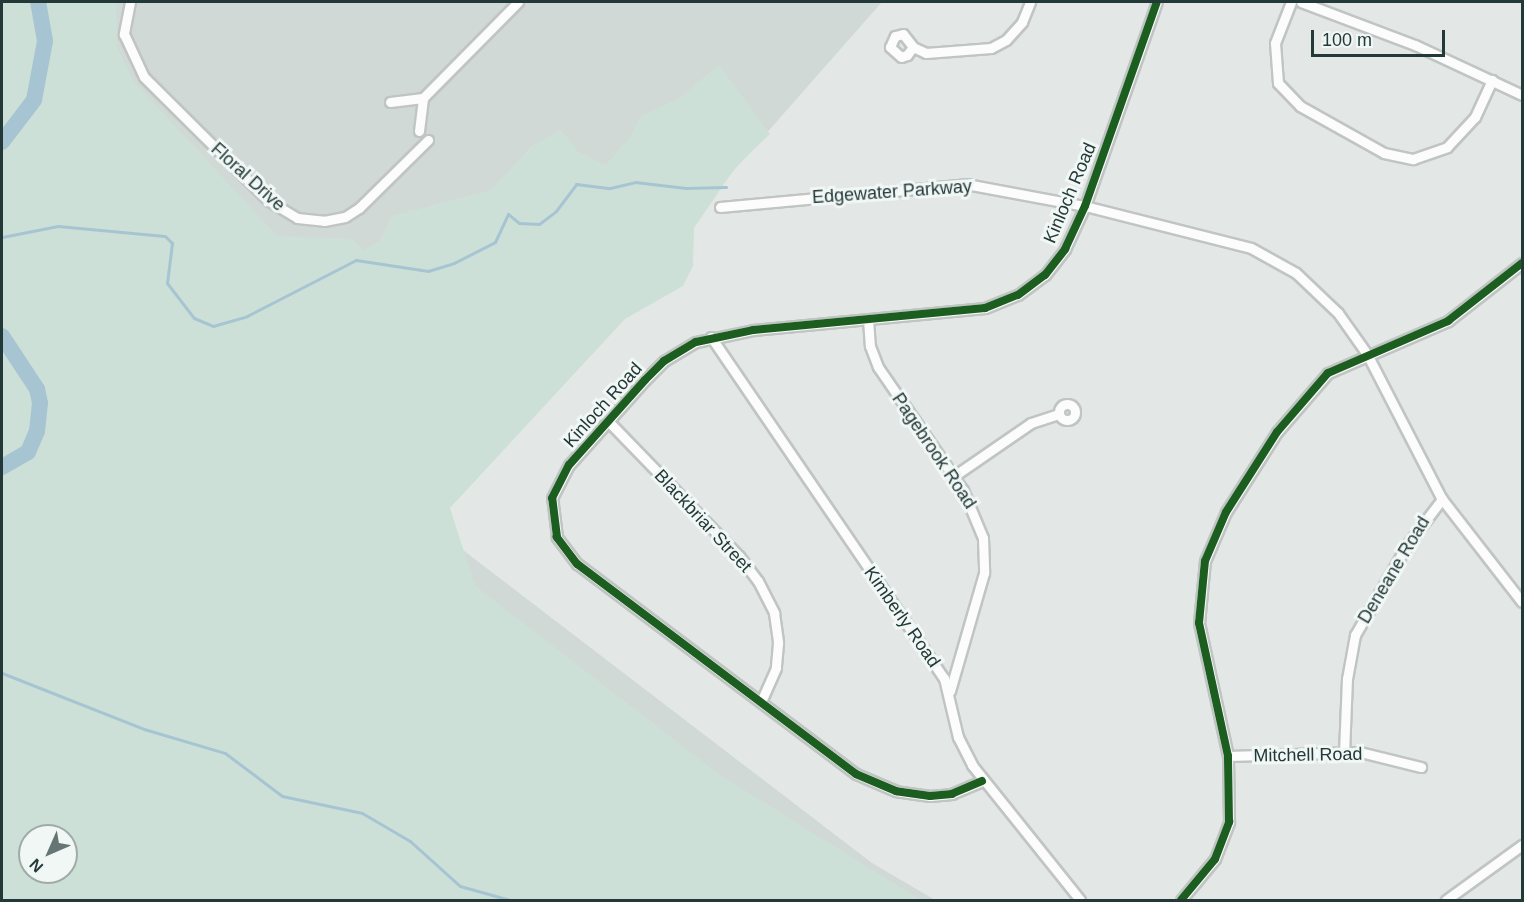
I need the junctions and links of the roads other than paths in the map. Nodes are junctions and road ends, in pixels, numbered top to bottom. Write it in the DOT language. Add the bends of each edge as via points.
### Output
graph roads {
  1 [pos="130,2"];
  2 [pos="518,2"];
  3 [pos="1030,2"];
  4 [pos="1157,2"];
  5 [pos="1291,2"];
  6 [pos="1301,2"];
  7 [pos="913,47"];
  8 [pos="1492,80"];
  9 [pos="1522,95"];
  10 [pos="423,98"];
  11 [pos="390,102"];
  12 [pos="418,131"];
  13 [pos="428,140"];
  14 [pos="1085,206"];
  15 [pos="720,207"];
  16 [pos="1522,263"];
  17 [pos="868,320"];
  18 [pos="711,337"];
  19 [pos="1367,354"];
  20 [pos="1059,414"];
  21 [pos="609,422"];
  22 [pos="954,476"];
  23 [pos="1442,499"];
  24 [pos="1522,602"];
  25 [pos="950,691"];
  26 [pos="762,702"];
  27 [pos="1344,753"];
  28 [pos="1228,756"];
  29 [pos="1421,767"];
  30 [pos="982,781"];
  31 [pos="1522,845"];
  32 [pos="1080,900"];
  33 [pos="1180,900"];
  34 [pos="1447,900"];
  1 -- 13 [label="street, Floral Drive" via="124,34 144,77 269,201 297,218 324,221 359,208"];
  2 -- 10 [label="street"];
  3 -- 7 [label="street" via="1022,22 1006,40 990,48 939,54"];
  4 -- 14 [label="street, Kinloch Road"];
  5 -- 8 [label="street" via="1275,43 1278,83 1300,106 1384,153 1413,159 1447,147 1475,117"];
  6 -- 8 [label="street" via="1415,45"];
  8 -- 9 [label="street"];
  10 -- 11 [label="street"];
  10 -- 12 [label="street"];
  14 -- 15 [label="street, Edgewater Parkway" via="966,184"];
  14 -- 17 [label="street, Kinloch Road" via="1056,262 1018,295 977,309"];
  14 -- 19 [label="street, Edgewater Parkway" via="1229,240 1270,258 1296,273 1325,298"];
  16 -- 19 [label="street" via="1448,321"];
  17 -- 18 [label="street, Kinloch Road"];
  17 -- 22 [label="street, Pagebrook Road" via="870,346 878,367"];
  18 -- 21 [label="street, Kinloch Road" via="664,361"];
  18 -- 25 [label="street, Kimberly Road"];
  19 -- 23 [label="street, Edgewater Parkway"];
  19 -- 28 [label="street" via="1328,373 1289,416 1226,512 1208,555 1201,592 1200,634"];
  20 -- 22 [label="street" via="1031,423"];
  21 -- 26 [label="street, Blackbriar Street" via="739,556 758,581 774,613 778,644 776,668"];
  21 -- 26 [label="street, Kinloch Road" via="557,483 551,511 557,537 577,564"];
  22 -- 25 [label="street, Pagebrook Road" via="976,513 985,556 980,591"];
  23 -- 24 [label="street, Edgewater Parkway"];
  23 -- 27 [label="street, Deneane Road" via="1407,545 1355,635 1347,679"];
  25 -- 30 [label="street, Kimberly Road" via="958,737"];
  26 -- 30 [label="street, Kinloch Road" via="856,774 896,791 941,795"];
  27 -- 28 [label="street, Mitchell Road"];
  27 -- 29 [label="street, Mitchell Road" via="1385,756"];
  28 -- 33 [label="street" via="1230,807 1221,846 1208,870"];
  30 -- 32 [label="street, Kimberly Road"];
  31 -- 34 [label="street"];
}
